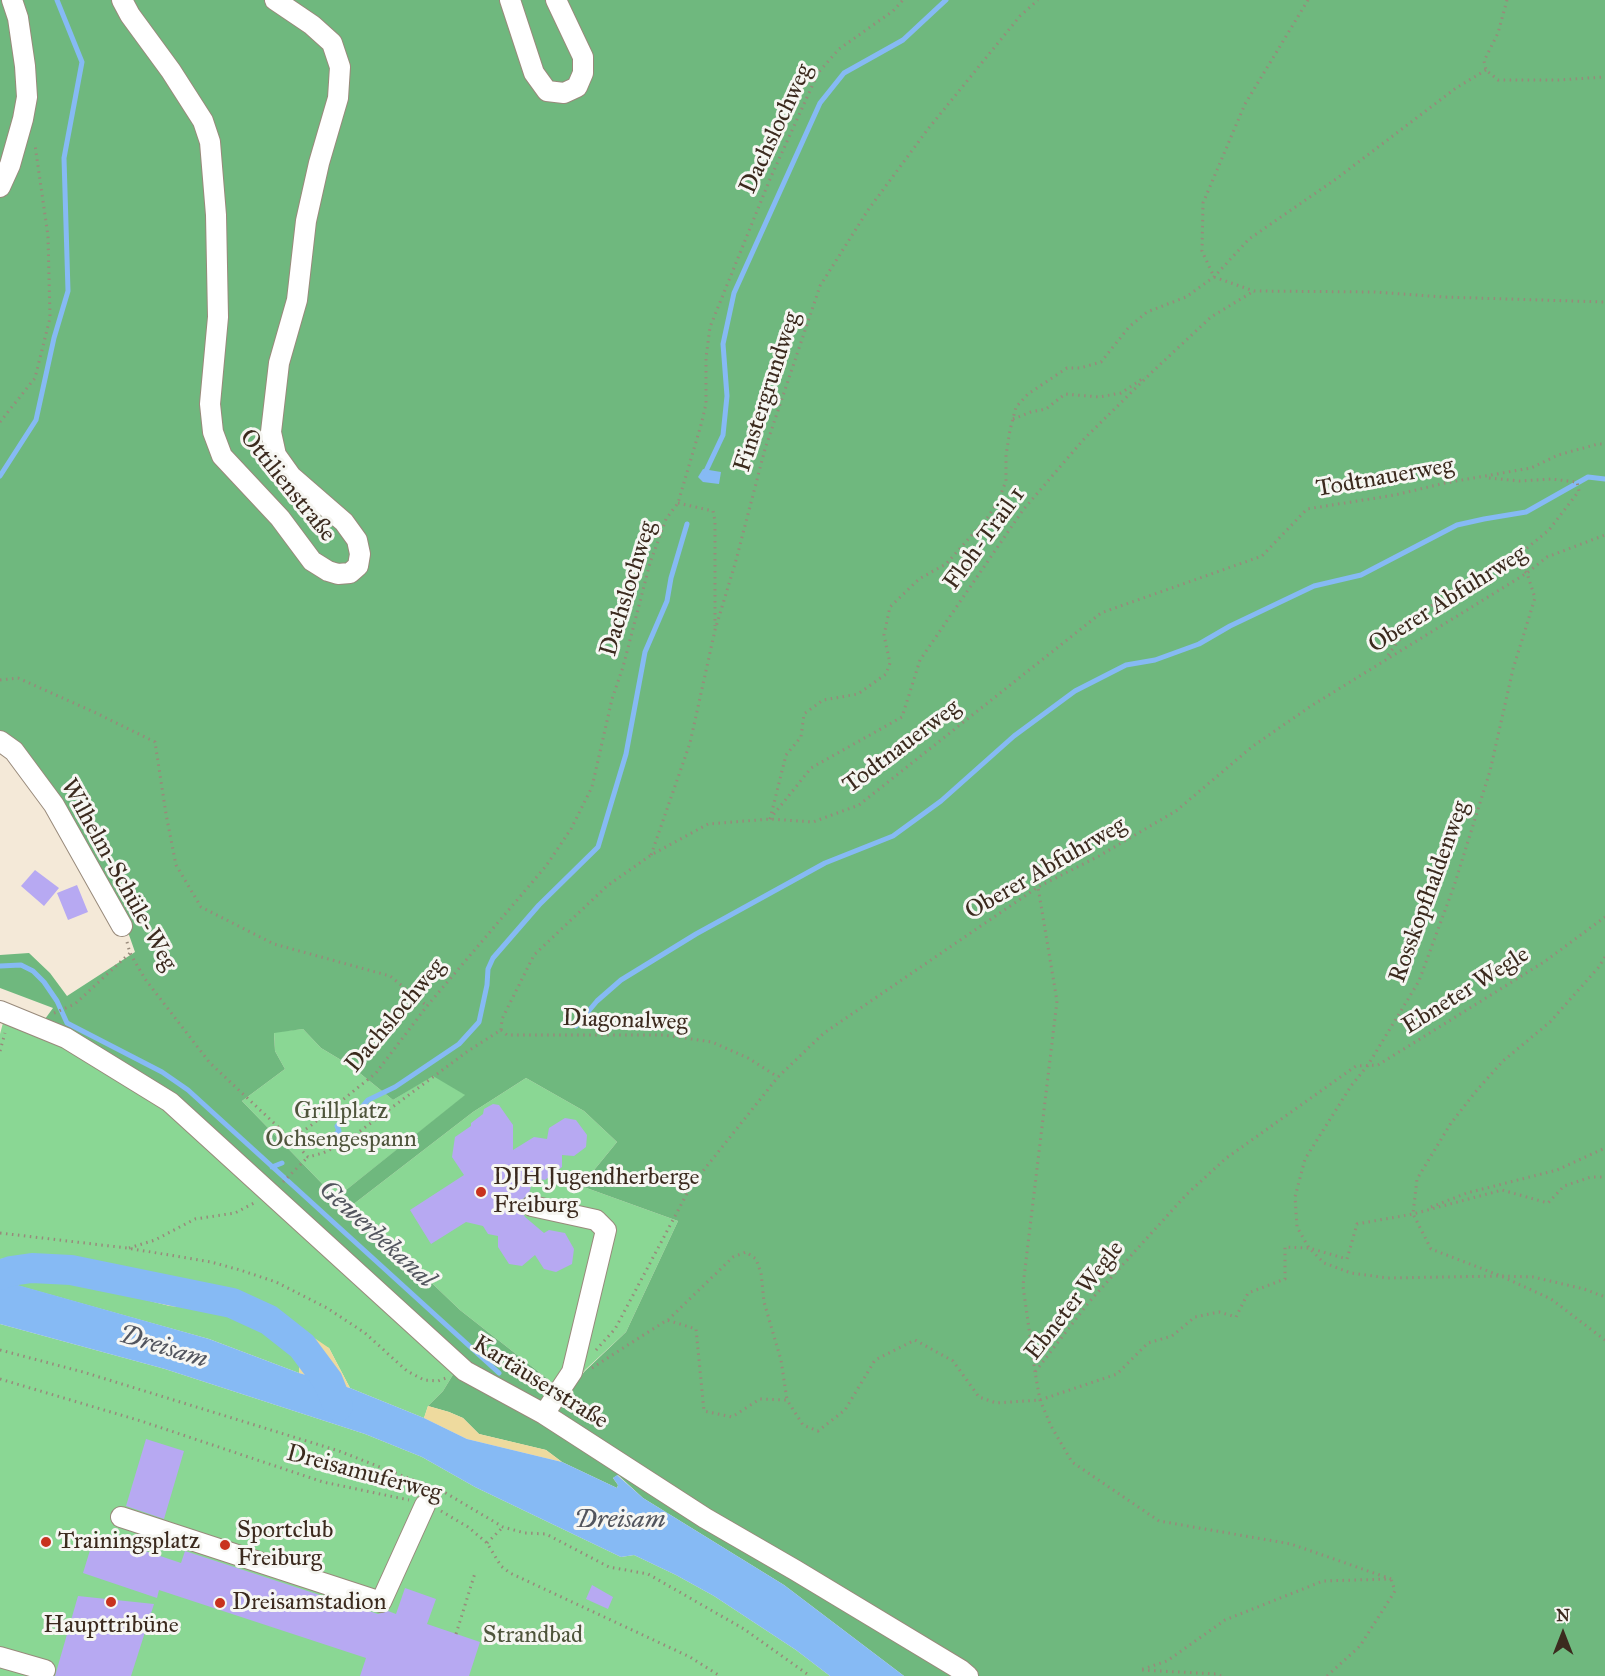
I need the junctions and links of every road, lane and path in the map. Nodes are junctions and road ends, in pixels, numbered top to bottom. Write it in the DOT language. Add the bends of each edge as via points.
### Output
graph roads {
  1 [pos="12,0"];
  2 [pos="122,0"];
  3 [pos="275,0"];
  4 [pos="510,0"];
  5 [pos="556,0"];
  6 [pos="903,0"];
  7 [pos="1038,0"];
  8 [pos="1308,0"];
  9 [pos="1507,0"];
  10 [pos="1486,70"];
  11 [pos="1605,77"];
  12 [pos="34,145"];
  13 [pos="0,187"];
  14 [pos="1214,277"];
  15 [pos="1254,291"];
  16 [pos="1605,302"];
  17 [pos="1151,373"];
  18 [pos="1012,420"];
  19 [pos="0,422"];
  20 [pos="1605,444"];
  21 [pos="1484,477"];
  22 [pos="678,503"];
  23 [pos="1605,535"];
  24 [pos="1513,563"];
  25 [pos="1527,573"];
  26 [pos="715,630"];
  27 [pos="1386,658"];
  28 [pos="0,680"];
  29 [pos="0,741"];
  30 [pos="770,819"];
  31 [pos="651,855"];
  32 [pos="1038,887"];
  33 [pos="1605,917"];
  34 [pos="122,926"];
  35 [pos="130,954"];
  36 [pos="1605,957"];
  37 [pos="427,1006"];
  38 [pos="0,1011"];
  39 [pos="42,1028"];
  40 [pos="501,1030"];
  41 [pos="1368,1065"];
  42 [pos="778,1077"];
  43 [pos="291,1139"];
  44 [pos="1605,1148"];
  45 [pos="308,1157"];
  46 [pos="1605,1177"];
  47 [pos="274,1191"];
  48 [pos="532,1206"];
  49 [pos="1413,1214"];
  50 [pos="0,1233"];
  51 [pos="127,1248"];
  52 [pos="1309,1248"];
  53 [pos="1501,1276"];
  54 [pos="1605,1296"];
  55 [pos="667,1320"];
  56 [pos="1605,1340"];
  57 [pos="0,1350"];
  58 [pos="576,1369"];
  59 [pos="465,1371"];
  60 [pos="1035,1372"];
  61 [pos="0,1379"];
  62 [pos="787,1400"];
  63 [pos="1040,1400"];
  64 [pos="544,1414"];
  65 [pos="425,1505"];
  66 [pos="121,1517"];
  67 [pos="503,1527"];
  68 [pos="551,1537"];
  69 [pos="549,1541"];
  70 [pos="487,1543"];
  71 [pos="627,1570"];
  72 [pos="475,1573"];
  73 [pos="626,1576"];
  74 [pos="657,1579"];
  75 [pos="1391,1579"];
  76 [pos="653,1585"];
  77 [pos="674,1588"];
  78 [pos="671,1594"];
  79 [pos="703,1605"];
  80 [pos="700,1610"];
  81 [pos="744,1629"];
  82 [pos="456,1634"];
  83 [pos="739,1635"];
  84 [pos="778,1652"];
  85 [pos="0,1657"];
  86 [pos="773,1658"];
  87 [pos="45,1670"];
  88 [pos="720,1676"];
  89 [pos="810,1676"];
  90 [pos="968,1676"];
  91 [pos="1221,1676"];
  92 [pos="1327,1676"];
  1 -- 13 [label="street" via="18,18 27,97 10,165"];
  2 -- 3 [label="street, Ottilienstraße" via="203,121 210,142 218,317 210,404 213,432 222,456 280,518 312,561 328,571 350,573 358,566 357,540 344,522 291,476 276,455 271,432 279,363 297,300 306,221 338,99 340,68 333,43"];
  4 -- 5 [label="street" via="534,73 547,91 564,93 577,87 583,73 583,57"];
  6 -- 22 [label="path, Dachslochweg" via="839,49 818,73 770,179 710,327 706,404"];
  7 -- 26 [label="path, Finstergrundweg" via="1020,16 928,129 868,210 820,286 765,449"];
  8 -- 14 [label="path" via="1245,104 1203,203 1202,251"];
  9 -- 10 [label="path" via="1498,33 1484,61"];
  10 -- 11 [label="path" via="1498,80"];
  10 -- 14 [label="path" via="1249,239"];
  12 -- 19 [label="path" via="48,236 50,318 35,378"];
  14 -- 15 [label="path"];
  14 -- 18 [label="path" via="1186,297 1148,312 1129,327 1101,362 1067,368 1028,394 1016,407"];
  15 -- 16 [label="path"];
  15 -- 17 [label="path, Floh-Trail 1" via="1211,317"];
  17 -- 18 [label="path" via="1121,393 1099,397 1065,394 1046,409"];
  17 -- 30 [label="path, Floh-Trail 1" via="1084,439 1023,510 920,660 902,717 811,768"];
  18 -- 30 [label="path" via="1006,481 988,518 946,564 919,579 890,607 884,635 890,663 886,674 858,694 823,700 804,714 801,737 786,755"];
  20 -- 21 [label="path, Todtnauerweg" via="1558,454 1531,468"];
  21 -- 24 [label="path" via="1577,482 1579,491 1549,530"];
  21 -- 30 [label="path, Todtnauerweg" via="1307,509 1262,556 1101,613 859,805 813,822"];
  22 -- 26 [label="path" via="713,511"];
  22 -- 37 [label="path, Dachslochweg" via="666,519 650,563 592,787 572,829 546,866"];
  23 -- 25 [label="path, Oberer Abfuhrweg" via="1547,557"];
  24 -- 25 [label="path"];
  24 -- 27 [label="path" via="1496,567 1456,588 1417,616"];
  25 -- 27 [label="path, Oberer Abfuhrweg"];
  25 -- 41 [label="path, Rosskopfhaldenweg" via="1535,598 1513,669 1490,771 1454,886 1419,981"];
  26 -- 31 [label="path, Finstergrundweg" via="690,743"];
  27 -- 32 [label="path, Oberer Abfuhrweg" via="1253,746 1176,811"];
  28 -- 37 [label="path" via="18,678 155,742 176,865 201,907 274,944 390,976"];
  29 -- 34 [label="street, Wilhelm-Schüle-Weg" via="14,751 54,805"];
  30 -- 31 [label="path, Todtnauerweg" via="708,824"];
  31 -- 40 [label="path, Todtnauerweg" via="607,886 534,956 502,1019"];
  32 -- 42 [label="path, Oberer Abfuhrweg" via="824,1034"];
  32 -- 60 [label="path" via="1057,1001 1023,1286"];
  33 -- 41 [label="path, Ebneter Wegle" via="1544,962 1378,1065"];
  34 -- 35 [label="path, Wilhelm-Schüle-Weg"];
  35 -- 39 [label="path" via="75,1004 48,1017"];
  35 -- 43 [label="path, Wilhelm-Schüle-Weg" via="210,1063"];
  36 -- 49 [label="path" via="1550,1022 1503,1061 1451,1123 1417,1179"];
  37 -- 43 [label="path, Dachslochweg" via="376,1073"];
  38 -- 39 [label="street, Kartäuserstraße"];
  39 -- 47 [label="street, Kartäuserstraße" via="66,1038 170,1102"];
  40 -- 42 [label="path, Diagonalweg" via="507,1035 664,1035 712,1042"];
  40 -- 45 [label="path" via="344,1143"];
  41 -- 52 [label="path, Rosskopfhaldenweg" via="1305,1159 1295,1197 1297,1227"];
  41 -- 60 [label="path, Ebneter Wegle" via="1356,1066 1225,1159 1186,1195 1089,1302"];
  42 -- 58 [label="path, Oberer Abfuhrweg" via="691,1186 615,1329"];
  43 -- 45 [label="path"];
  44 -- 49 [label="path" via="1557,1170 1467,1193"];
  45 -- 47 [label="path"];
  46 -- 49 [label="path" via="1564,1186 1548,1203 1502,1190"];
  47 -- 51 [label="path" via="235,1213 195,1219 155,1240"];
  47 -- 59 [label="street, Kartäuserstraße"];
  48 -- 58 [label="street" via="596,1220 606,1230"];
  49 -- 52 [label="path" via="1357,1224 1347,1259"];
  49 -- 53 [label="path" via="1431,1249"];
  50 -- 51 [label="path"];
  51 -- 59 [label="path" via="223,1265 276,1282 365,1333 407,1371 424,1380 438,1381"];
  52 -- 53 [label="path, Rosskopfhaldenweg" via="1324,1263 1351,1273 1388,1278"];
  52 -- 63 [label="path" via="1285,1247 1285,1279 1248,1293 1236,1317 1219,1312 1195,1317 1172,1336 1148,1342 1117,1374"];
  53 -- 54 [label="path, Rosskopfhaldenweg" via="1533,1277"];
  53 -- 56 [label="path" via="1551,1299"];
  55 -- 58 [label="path" via="594,1368"];
  55 -- 62 [label="path" via="696,1329 704,1411 732,1417 760,1399"];
  55 -- 62 [label="path" via="733,1257 746,1252 756,1259 761,1273"];
  57 -- 67 [label="path" via="339,1450 444,1492"];
  58 -- 64 [label="street"];
  59 -- 64 [label="street, Kartäuserstraße"];
  60 -- 63 [label="path, Ebneter Wegle"];
  61 -- 65 [label="path, Dreisamuferweg" via="323,1482"];
  62 -- 63 [label="path" via="803,1425 818,1431 845,1410 875,1360 915,1340 953,1361 979,1397 996,1403"];
  63 -- 75 [label="path, Ebneter Wegle" via="1072,1462 1159,1521 1292,1545"];
  64 -- 90 [label="street, Kartäuserstraße" via="705,1518"];
  65 -- 66 [label="street" via="380,1605"];
  65 -- 70 [label="path, Dreisamuferweg" via="449,1514"];
  67 -- 68 [label="path"];
  67 -- 70 [label="path"];
  68 -- 69 [label="path"];
  68 -- 71 [label="path" via="609,1567"];
  70 -- 88 [label="path, Dreisamuferweg" via="510,1573 690,1657"];
  71 -- 73 [label="path"];
  71 -- 74 [label="path"];
  72 -- 82 [label="path"];
  74 -- 76 [label="path"];
  74 -- 77 [label="path"];
  75 -- 91 [label="path" via="1323,1581 1225,1620 1167,1660 1140,1670"];
  75 -- 92 [label="path" via="1395,1592 1366,1637"];
  77 -- 78 [label="path"];
  77 -- 79 [label="path"];
  79 -- 80 [label="path"];
  79 -- 81 [label="path"];
  81 -- 83 [label="path"];
  81 -- 84 [label="path"];
  84 -- 86 [label="path"];
  84 -- 89 [label="path"];
  85 -- 87 [label="street"];
}
